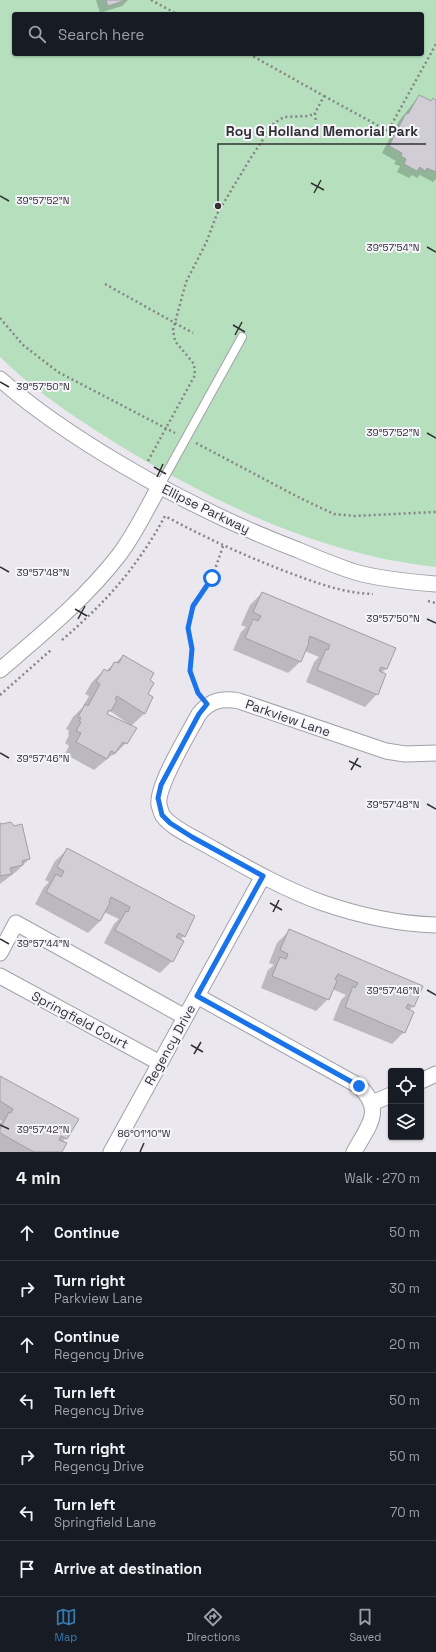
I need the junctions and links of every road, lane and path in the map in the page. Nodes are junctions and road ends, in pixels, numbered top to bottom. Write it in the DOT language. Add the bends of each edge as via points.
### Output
graph roads {
  1 [pos="151,0"];
  2 [pos="173,12"];
  3 [pos="436,44"];
  4 [pos="253,56"];
  5 [pos="324,96"];
  6 [pos="314,113"];
  7 [pos="316,123"];
  8 [pos="105,284"];
  9 [pos="0,318"];
  10 [pos="175,323"];
  11 [pos="192,333"];
  12 [pos="242,337"];
  13 [pos="0,379"];
  14 [pos="166,428"];
  15 [pos="186,438"];
  16 [pos="147,462"];
  17 [pos="159,487"];
  18 [pos="436,512"];
  19 [pos="223,546"];
  20 [pos="436,584"];
  21 [pos="374,594"];
  22 [pos="423,600"];
  23 [pos="436,603"];
  24 [pos="60,642"];
  25 [pos="54,648"];
  26 [pos="0,670"];
  27 [pos="0,695"];
  28 [pos="207,704"];
  29 [pos="436,753"];
  30 [pos="263,876"];
  31 [pos="436,925"];
  32 [pos="0,953"];
  33 [pos="0,976"];
  34 [pos="197,996"];
  35 [pos="186,1017"];
  36 [pos="160,1063"];
  37 [pos="436,1074"];
  38 [pos="424,1080"];
  39 [pos="388,1096"];
  40 [pos="372,1103"];
  41 [pos="112,1152"];
  42 [pos="354,1152"];
  1 -- 2 [label="path"];
  3 -- 5 [label="path" via="388,131"];
  4 -- 5 [label="path"];
  5 -- 6 [label="path"];
  6 -- 7 [label="path"];
  6 -- 10 [label="path" via="309,116 277,120 250,159 217,214 206,243 186,282"];
  8 -- 10 [label="path"];
  9 -- 14 [label="path" via="23,345 58,372"];
  10 -- 11 [label="path"];
  10 -- 14 [label="path" via="175,341 190,357 196,369 192,382"];
  12 -- 15 [label="lane"];
  13 -- 17 [label="street, Ellipse Parkway" via="66,430"];
  14 -- 15 [label="path"];
  14 -- 16 [label="path"];
  15 -- 17 [label="lane"];
  15 -- 18 [label="path" via="334,514 355,516"];
  17 -- 20 [label="street, Ellipse Parkway" via="273,541 356,572"];
  17 -- 26 [label="street" via="133,534 105,572 65,614"];
  19 -- 21 [label="path" via="338,590"];
  19 -- 24 [label="path" via="165,516 141,556 116,588"];
  19 -- 28 [label="path" via="212,578 193,606 188,628 192,649 190,671 198,693"];
  22 -- 23 [label="path"];
  25 -- 27 [label="path"];
  28 -- 29 [label="street, Parkview Lane" via="229,699 239,701 386,751 405,754"];
  28 -- 30 [label="street" via="199,714 161,785 158,798 162,815 192,837"];
  30 -- 31 [label="street" via="285,888 351,911"];
  30 -- 34 [label="street, Regency Drive"];
  32 -- 35 [label="street" via="16,923"];
  33 -- 36 [label="street, Springfield Court"];
  34 -- 35 [label="street, Regency Drive"];
  34 -- 40 [label="street" via="359,1086 368,1094"];
  35 -- 36 [label="street, Regency Drive"];
  36 -- 41 [label="street, Regency Drive"];
  37 -- 38 [label="street"];
  39 -- 40 [label="street"];
  40 -- 42 [label="street" via="373,1114"];
}
